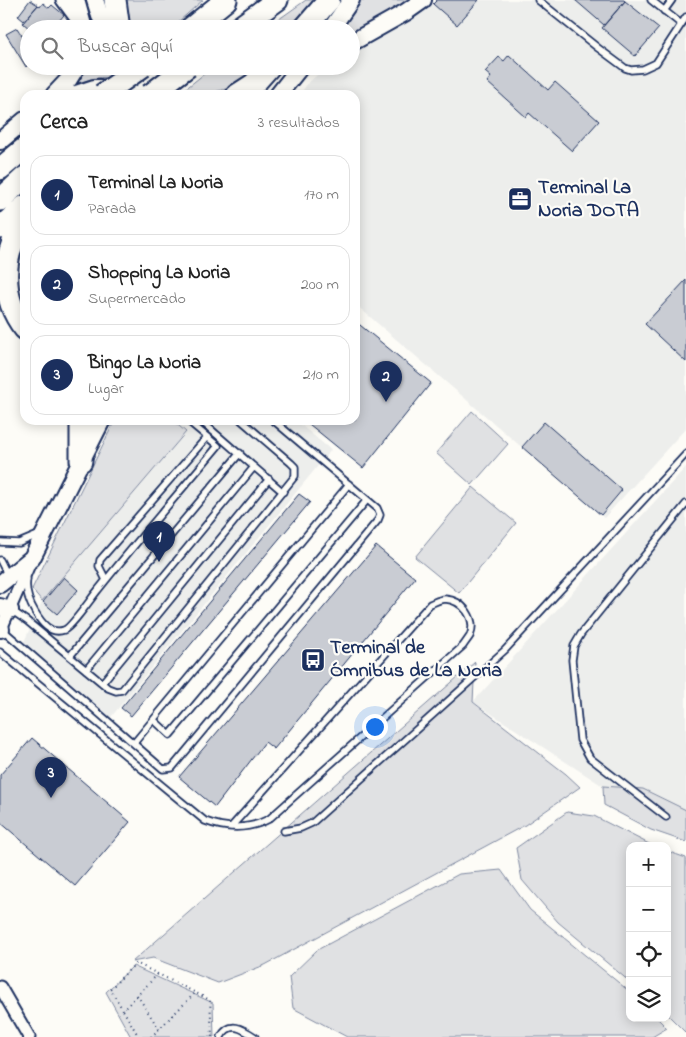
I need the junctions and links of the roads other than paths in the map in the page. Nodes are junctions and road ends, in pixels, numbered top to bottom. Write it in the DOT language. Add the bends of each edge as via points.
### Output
graph roads {
  1 [pos="62,0"];
  2 [pos="76,0"];
  3 [pos="100,0"];
  4 [pos="226,0"];
  5 [pos="277,0"];
  6 [pos="329,0"];
  7 [pos="351,0"];
  8 [pos="423,0"];
  9 [pos="538,0"];
  10 [pos="652,0"];
  11 [pos="672,0"];
  12 [pos="664,10"];
  13 [pos="686,17"];
  14 [pos="77,20"];
  15 [pos="82,20"];
  16 [pos="105,20"];
  17 [pos="113,20"];
  18 [pos="201,20"];
  19 [pos="249,20"];
  20 [pos="312,20"];
  21 [pos="337,20"];
  22 [pos="681,24"];
  23 [pos="360,37"];
  24 [pos="72,75"];
  25 [pos="131,75"];
  26 [pos="176,75"];
  27 [pos="262,75"];
  28 [pos="294,75"];
  29 [pos="59,90"];
  30 [pos="110,90"];
  31 [pos="157,90"];
  32 [pos="245,90"];
  33 [pos="282,90"];
  34 [pos="20,124"];
  35 [pos="0,141"];
  36 [pos="20,152"];
  37 [pos="0,169"];
  38 [pos="20,182"];
  39 [pos="0,200"];
  40 [pos="20,210"];
  41 [pos="0,228"];
  42 [pos="20,230"];
  43 [pos="20,322"];
  44 [pos="81,425"];
  45 [pos="99,425"];
  46 [pos="193,425"];
  47 [pos="206,425"];
  48 [pos="247,425"];
  49 [pos="279,425"];
  50 [pos="207,437"];
  51 [pos="240,454"];
  52 [pos="686,454"];
  53 [pos="81,461"];
  54 [pos="254,467"];
  55 [pos="269,479"];
  56 [pos="349,484"];
  57 [pos="283,492"];
  58 [pos="367,500"];
  59 [pos="686,504"];
  60 [pos="46,531"];
  61 [pos="0,542"];
  62 [pos="32,558"];
  63 [pos="0,560"];
  64 [pos="5,580"];
  65 [pos="106,580"];
  66 [pos="5,609"];
  67 [pos="0,629"];
  68 [pos="0,652"];
  69 [pos="70,656"];
  70 [pos="86,670"];
  71 [pos="102,683"];
  72 [pos="154,721"];
  73 [pos="134,743"];
  74 [pos="666,817"];
  75 [pos="231,827"];
  76 [pos="284,831"];
  77 [pos="0,987"];
  78 [pos="29,1037"];
  79 [pos="221,1037"];
  80 [pos="255,1037"];
  1 -- 14 [label="street"];
  2 -- 15 [label="street"];
  3 -- 16 [label="street"];
  3 -- 17 [label="highway"];
  4 -- 18 [label="highway"];
  5 -- 19 [label="highway"];
  6 -- 20 [label="highway"];
  7 -- 21 [label="street"];
  8 -- 23 [label="street"];
  9 -- 22 [label="lane" via="631,70 643,70 656,63"];
  10 -- 12 [label="lane"];
  11 -- 12 [label="lane"];
  12 -- 22 [label="lane"];
  13 -- 22 [label="lane"];
  24 -- 29 [label="street"];
  25 -- 30 [label="highway, bridge"];
  26 -- 31 [label="highway, bridge"];
  27 -- 32 [label="highway"];
  28 -- 33 [label="street"];
  34 -- 35 [label="street"];
  36 -- 37 [label="highway"];
  38 -- 39 [label="highway"];
  40 -- 41 [label="highway"];
  42 -- 43 [label="highway" via="9,253 6,280 7,291"];
  44 -- 53 [label="highway"];
  45 -- 53 [label="street"];
  46 -- 50 [label="lane"];
  47 -- 51 [label="lane"];
  48 -- 57 [label="lane" via="295,467 295,476"];
  49 -- 56 [label="lane"];
  50 -- 65 [label="lane" via="100,560"];
  50 -- 65 [label="lane" via="218,446"];
  51 -- 54 [label="lane"];
  51 -- 69 [label="lane"];
  52 -- 76 [label="lane" via="494,661 312,823"];
  53 -- 60 [label="street"];
  54 -- 55 [label="lane"];
  54 -- 70 [label="lane"];
  55 -- 57 [label="lane"];
  55 -- 71 [label="lane"];
  56 -- 58 [label="lane"];
  56 -- 72 [label="lane"];
  57 -- 71 [label="lane" via="122,690 116,691"];
  58 -- 72 [label="lane" via="170,735"];
  58 -- 73 [label="lane" via="377,508 378,520 172,768 163,769"];
  59 -- 74 [label="lane" via="581,634 574,646 572,660 583,747 590,758"];
  60 -- 61 [label="lane" via="19,543"];
  60 -- 62 [label="street"];
  62 -- 64 [label="street"];
  62 -- 65 [label="lane" via="26,585 32,608 43,625 58,631 68,628"];
  62 -- 66 [label="street"];
  63 -- 64 [label="lane"];
  66 -- 67 [label="street"];
  66 -- 69 [label="lane"];
  67 -- 73 [label="lane"];
  68 -- 75 [label="lane" via="205,821"];
  69 -- 70 [label="lane"];
  70 -- 71 [label="lane"];
  72 -- 73 [label="lane"];
  75 -- 75 [label="lane" via="254,826 269,819 463,646 472,625 465,609 446,599 430,604"];
  77 -- 78 [label="street"];
  79 -- 80 [label="lane" via="226,1029 233,1027"];
}
